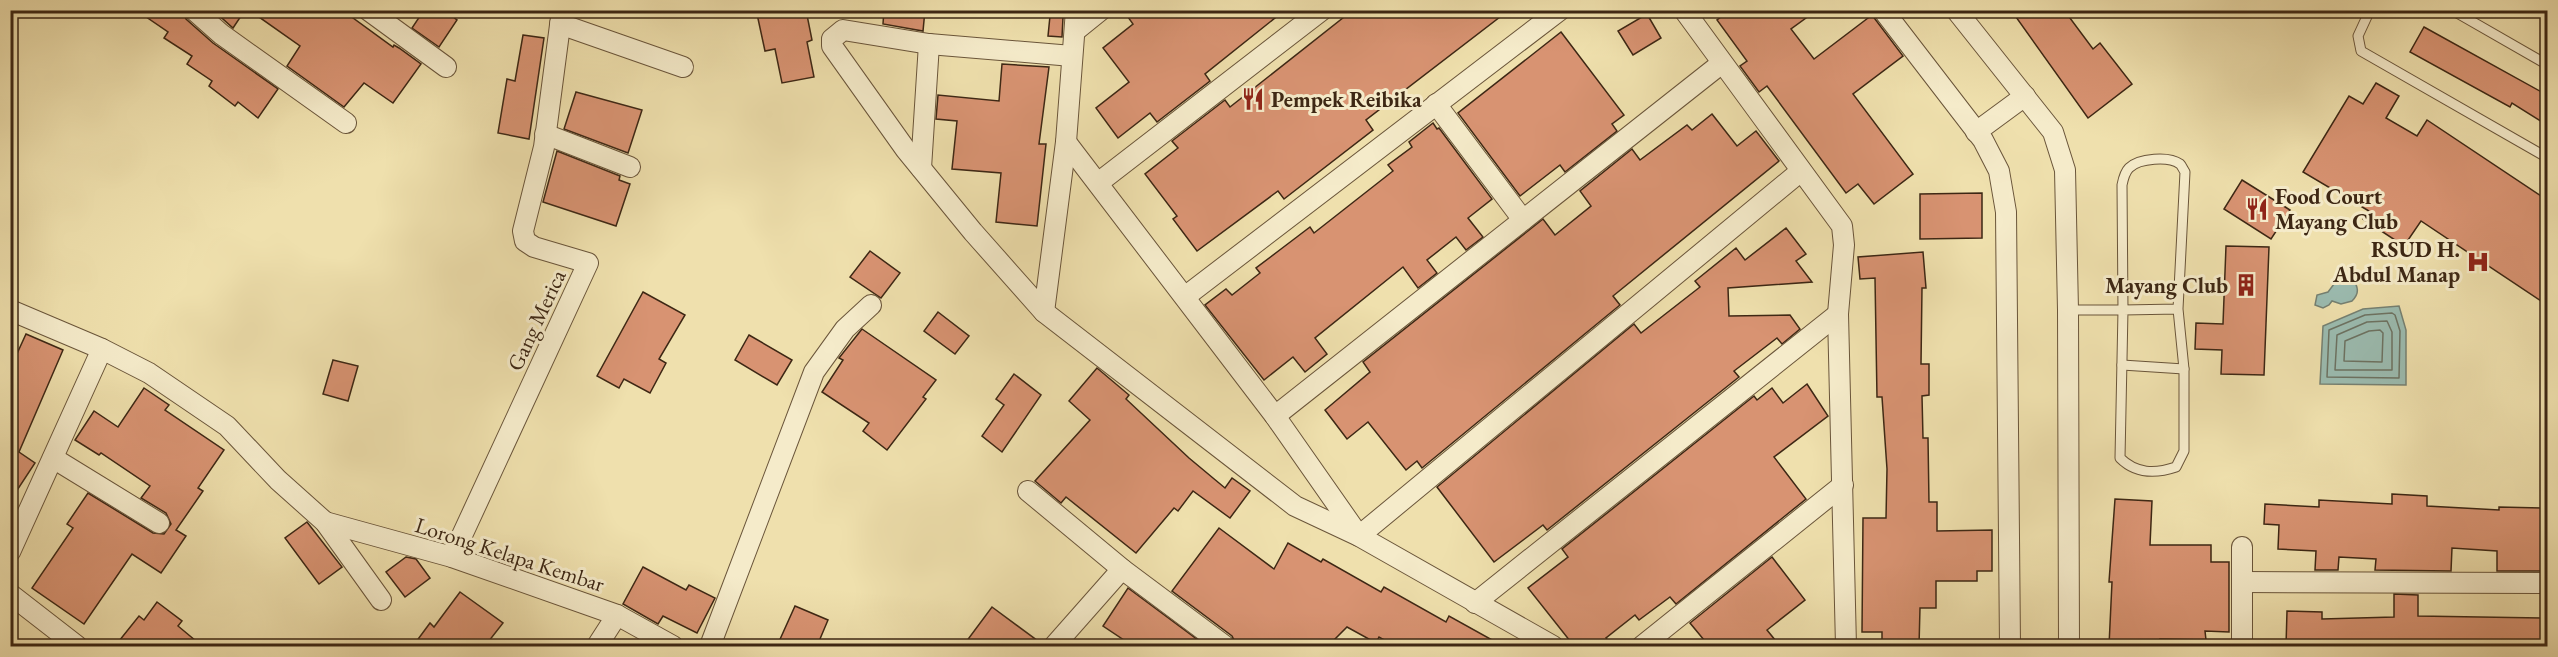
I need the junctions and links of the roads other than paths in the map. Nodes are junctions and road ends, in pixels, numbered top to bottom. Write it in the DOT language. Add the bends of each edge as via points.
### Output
graph roads {
  1 [pos="194,10"];
  2 [pos="368,10"];
  3 [pos="1076,10"];
  4 [pos="1101,10"];
  5 [pos="1322,10"];
  6 [pos="1560,10"];
  7 [pos="1883,10"];
  8 [pos="1956,10"];
  9 [pos="2370,10"];
  10 [pos="2452,10"];
  11 [pos="1688,12"];
  12 [pos="561,17"];
  13 [pos="1075,31"];
  14 [pos="929,44"];
  15 [pos="1072,56"];
  16 [pos="1722,63"];
  17 [pos="2547,65"];
  18 [pos="446,67"];
  19 [pos="683,67"];
  20 [pos="2025,96"];
  21 [pos="1436,104"];
  22 [pos="346,123"];
  23 [pos="1976,132"];
  24 [pos="545,134"];
  25 [pos="1066,142"];
  26 [pos="2547,158"];
  27 [pos="630,167"];
  28 [pos="921,168"];
  29 [pos="1801,171"];
  30 [pos="1098,183"];
  31 [pos="1523,220"];
  32 [pos="1186,296"];
  33 [pos="871,305"];
  34 [pos="2178,309"];
  35 [pos="10,310"];
  36 [pos="2068,310"];
  37 [pos="2124,310"];
  38 [pos="1044,312"];
  39 [pos="1838,314"];
  40 [pos="102,349"];
  41 [pos="2122,365"];
  42 [pos="2184,369"];
  43 [pos="1275,416"];
  44 [pos="53,458"];
  45 [pos="1843,485"];
  46 [pos="1028,491"];
  47 [pos="325,522"];
  48 [pos="159,523"];
  49 [pos="1359,536"];
  50 [pos="2242,547"];
  51 [pos="10,552"];
  52 [pos="452,557"];
  53 [pos="1122,569"];
  54 [pos="2242,582"];
  55 [pos="2547,583"];
  56 [pos="10,594"];
  57 [pos="381,600"];
  58 [pos="1475,603"];
  59 [pos="617,615"];
  60 [pos="77,646"];
  61 [pos="597,646"];
  62 [pos="673,646"];
  63 [pos="710,646"];
  64 [pos="1054,646"];
  65 [pos="1226,646"];
  66 [pos="1553,646"];
  67 [pos="1642,646"];
  68 [pos="1846,646"];
  69 [pos="2010,646"];
  70 [pos="2069,646"];
  71 [pos="2242,646"];
  1 -- 22 [label="street" via="220,34"];
  2 -- 18 [label="street"];
  3 -- 13 [label="street"];
  4 -- 13 [label="street"];
  5 -- 30 [label="street"];
  6 -- 21 [label="street"];
  7 -- 23 [label="street"];
  8 -- 20 [label="street"];
  9 -- 26 [label="lane" via="2358,36 2361,51"];
  10 -- 17 [label="lane"];
  11 -- 16 [label="street"];
  12 -- 19 [label="street, Gang Merica"];
  12 -- 24 [label="street, Gang Merica"];
  13 -- 15 [label="street"];
  14 -- 15 [label="street"];
  14 -- 28 [label="street"];
  14 -- 28 [label="street" via="843,30 832,39 832,46 854,80"];
  15 -- 25 [label="street"];
  16 -- 29 [label="street"];
  16 -- 31 [label="street"];
  20 -- 23 [label="street"];
  20 -- 36 [label="street" via="2053,132 2065,170"];
  21 -- 31 [label="street"];
  21 -- 32 [label="street"];
  23 -- 69 [label="street" via="1999,171 2006,212"];
  24 -- 27 [label="street"];
  24 -- 52 [label="street, Gang Merica" via="523,231 525,241 588,263"];
  25 -- 30 [label="street"];
  25 -- 38 [label="street"];
  28 -- 38 [label="street"];
  29 -- 39 [label="street" via="1842,226"];
  29 -- 49 [label="street"];
  30 -- 32 [label="street"];
  31 -- 43 [label="street"];
  32 -- 43 [label="street"];
  33 -- 63 [label="street" via="844,330 814,372"];
  34 -- 37 [label="lane"];
  34 -- 37 [label="lane" via="2185,172 2180,164 2168,160 2145,160 2130,167 2122,185"];
  34 -- 42 [label="lane"];
  35 -- 40 [label="street, Lorong Kelapa Kembar"];
  36 -- 37 [label="lane"];
  36 -- 70 [label="street"];
  37 -- 41 [label="lane"];
  38 -- 49 [label="street" via="1295,506"];
  39 -- 45 [label="street"];
  39 -- 58 [label="street"];
  40 -- 44 [label="street"];
  40 -- 47 [label="street, Lorong Kelapa Kembar" via="149,373 227,426"];
  41 -- 42 [label="lane"];
  41 -- 42 [label="lane" via="2120,458 2130,468 2146,471 2176,467 2184,451"];
  43 -- 49 [label="street"];
  44 -- 48 [label="street"];
  44 -- 51 [label="street"];
  45 -- 67 [label="street"];
  45 -- 68 [label="street"];
  46 -- 53 [label="street"];
  47 -- 52 [label="street, Lorong Kelapa Kembar"];
  47 -- 57 [label="street, Lorong Kelapa Kembar"];
  49 -- 58 [label="street"];
  50 -- 54 [label="street"];
  52 -- 59 [label="street, Lorong Kelapa Kembar"];
  53 -- 64 [label="street"];
  53 -- 65 [label="street"];
  54 -- 55 [label="street"];
  54 -- 71 [label="street"];
  56 -- 60 [label="street"];
  58 -- 66 [label="street"];
  59 -- 61 [label="street"];
  59 -- 62 [label="street, Lorong Kelapa Kembar"];
}
